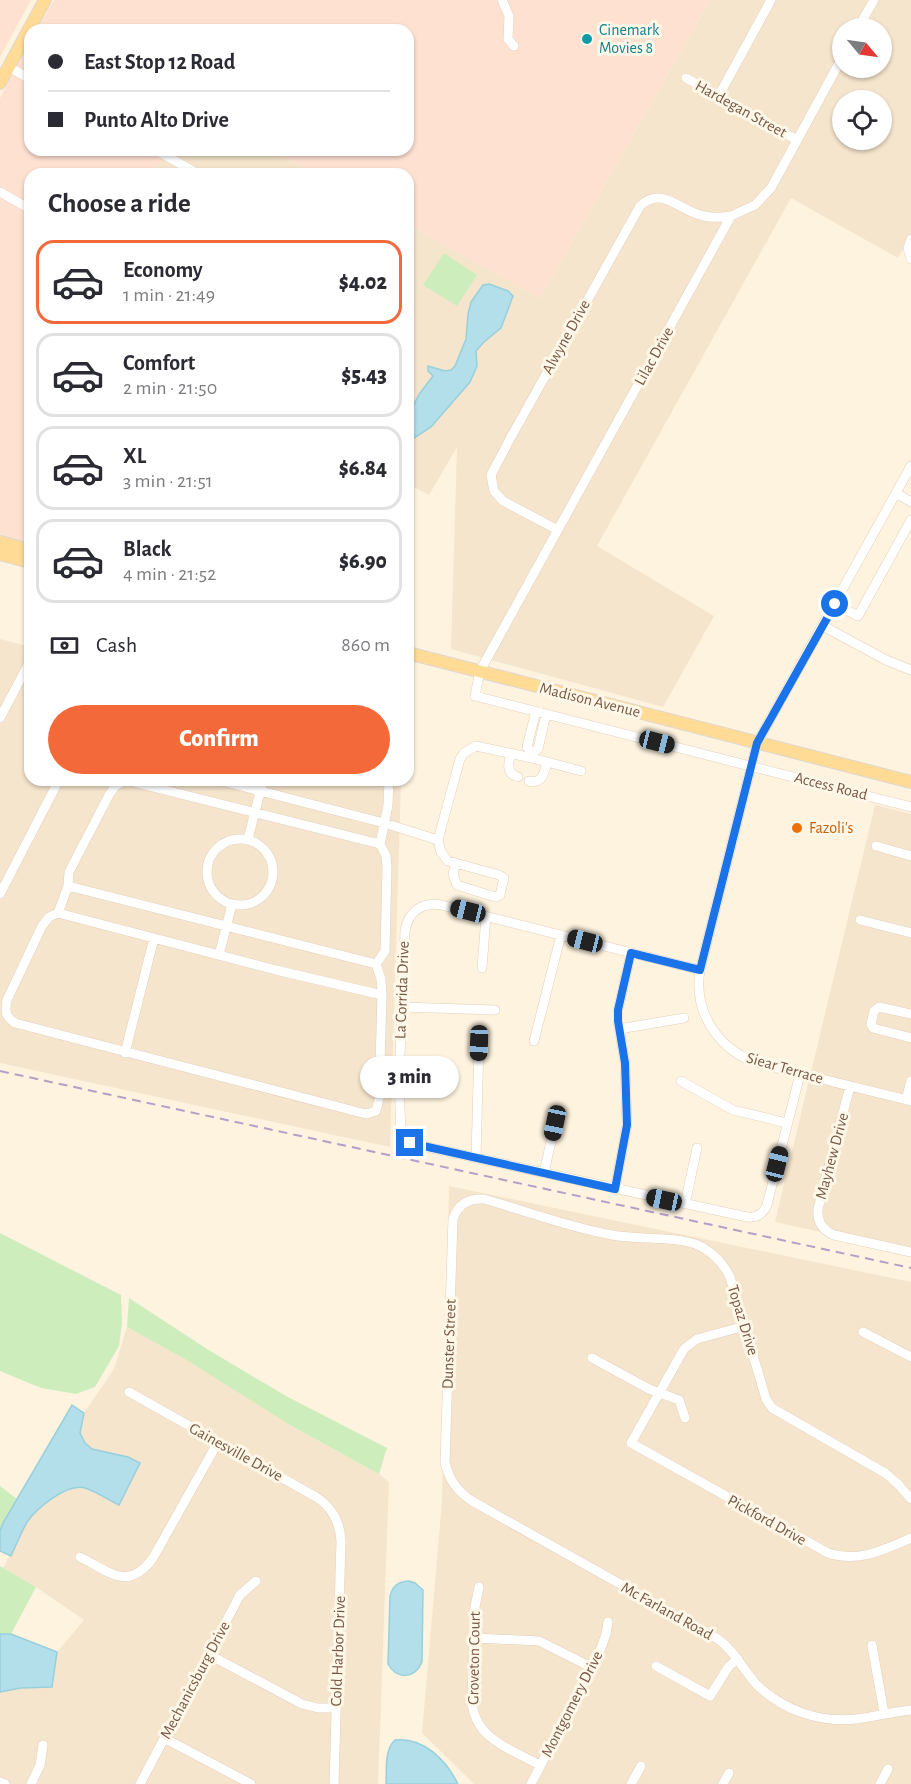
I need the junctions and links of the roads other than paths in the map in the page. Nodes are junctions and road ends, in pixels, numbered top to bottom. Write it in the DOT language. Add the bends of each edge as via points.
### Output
graph roads {
  1 [pos="45,0"];
  2 [pos="502,0"];
  3 [pos="771,0"];
  4 [pos="874,0"];
  5 [pos="864,18"];
  6 [pos="32,24"];
  7 [pos="24,39"];
  8 [pos="514,46"];
  9 [pos="9,67"];
  10 [pos="24,76"];
  11 [pos="832,76"];
  12 [pos="686,78"];
  13 [pos="0,84"];
  14 [pos="718,97"];
  15 [pos="797,140"];
  16 [pos="166,156"];
  17 [pos="188,168"];
  18 [pos="0,192"];
  19 [pos="24,206"];
  20 [pos="731,216"];
  21 [pos="911,240"];
  22 [pos="911,259"];
  23 [pos="911,466"];
  24 [pos="896,493"];
  25 [pos="911,502"];
  26 [pos="911,520"];
  27 [pos="558,530"];
  28 [pos="0,542"];
  29 [pos="24,548"];
  30 [pos="0,554"];
  31 [pos="24,560"];
  32 [pos="835,604"];
  33 [pos="823,626"];
  34 [pos="414,654"];
  35 [pos="911,670"];
  36 [pos="480,671"];
  37 [pos="24,672"];
  38 [pos="536,711"];
  39 [pos="546,714"];
  40 [pos="0,718"];
  41 [pos="757,743"];
  42 [pos="511,753"];
  43 [pos="532,755"];
  44 [pos="547,762"];
  45 [pos="752,766"];
  46 [pos="580,771"];
  47 [pos="518,777"];
  48 [pos="529,781"];
  49 [pos="911,782"];
  50 [pos="56,786"];
  51 [pos="115,786"];
  52 [pos="149,786"];
  53 [pos="241,786"];
  54 [pos="261,786"];
  55 [pos="389,786"];
  56 [pos="260,791"];
  57 [pos="911,807"];
  58 [pos="254,813"];
  59 [pos="384,823"];
  60 [pos="248,839"];
  61 [pos="438,840"];
  62 [pos="380,844"];
  63 [pos="876,846"];
  64 [pos="911,856"];
  65 [pos="456,863"];
  66 [pos="68,886"];
  67 [pos="0,894"];
  68 [pos="232,904"];
  69 [pos="58,913"];
  70 [pos="486,916"];
  71 [pos="860,920"];
  72 [pos="225,927"];
  73 [pos="911,933"];
  74 [pos="561,935"];
  75 [pos="154,938"];
  76 [pos="631,953"];
  77 [pos="219,955"];
  78 [pos="376,964"];
  79 [pos="482,968"];
  80 [pos="700,970"];
  81 [pos="382,995"];
  82 [pos="401,1007"];
  83 [pos="495,1010"];
  84 [pos="911,1014"];
  85 [pos="684,1018"];
  86 [pos="619,1029"];
  87 [pos="911,1038"];
  88 [pos="534,1041"];
  89 [pos="479,1043"];
  90 [pos="125,1053"];
  91 [pos="800,1074"];
  92 [pos="681,1081"];
  93 [pos="911,1081"];
  94 [pos="850,1086"];
  95 [pos="908,1101"];
  96 [pos="555,1123"];
  97 [pos="787,1123"];
  98 [pos="697,1148"];
  99 [pos="476,1158"];
  100 [pos="544,1173"];
  101 [pos="615,1189"];
  102 [pos="463,1204"];
  103 [pos="685,1204"];
  104 [pos="911,1252"];
  105 [pos="745,1326"];
  106 [pos="863,1332"];
  107 [pos="911,1357"];
  108 [pos="592,1358"];
  109 [pos="129,1392"];
  110 [pos="660,1393"];
  111 [pos="685,1418"];
  112 [pos="218,1442"];
  113 [pos="455,1486"];
  114 [pos="911,1499"];
  115 [pos="337,1519"];
  116 [pos="911,1538"];
  117 [pos="80,1557"];
  118 [pos="256,1581"];
  119 [pos="479,1587"];
  120 [pos="608,1622"];
  121 [pos="474,1638"];
  122 [pos="872,1645"];
  123 [pos="208,1654"];
  124 [pos="738,1659"];
  125 [pos="656,1666"];
  126 [pos="591,1667"];
  127 [pos="336,1708"];
  128 [pos="911,1710"];
  129 [pos="884,1713"];
  130 [pos="164,1738"];
  131 [pos="43,1745"];
  132 [pos="540,1765"];
  133 [pos="640,1766"];
  134 [pos="888,1769"];
  135 [pos="729,1773"];
  136 [pos="0,1782"];
  137 [pos="4,1784"];
  138 [pos="31,1784"];
  139 [pos="140,1784"];
  140 [pos="251,1784"];
  141 [pos="334,1784"];
  142 [pos="531,1784"];
  143 [pos="631,1784"];
  144 [pos="723,1784"];
  145 [pos="880,1784"];
  1 -- 6 [label="main road"];
  2 -- 8 [label="street" via="509,16 508,39"];
  3 -- 14 [label="street"];
  4 -- 5 [label="street"];
  7 -- 9 [label="main road"];
  9 -- 10 [label="street"];
  9 -- 13 [label="main road"];
  11 -- 15 [label="street"];
  12 -- 14 [label="street, Hardegan Street"];
  14 -- 15 [label="street, Hardegan Street"];
  15 -- 20 [label="street" via="763,198"];
  16 -- 17 [label="street"];
  18 -- 19 [label="street"];
  20 -- 27 [label="street, Lilac Drive"];
  20 -- 27 [label="street, Alwyne Drive" via="703,216 660,197 640,206 498,461 491,475 500,499"];
  21 -- 22 [label="street"];
  23 -- 24 [label="street, Siear Terrace"];
  24 -- 25 [label="street"];
  24 -- 32 [label="street, Siear Terrace"];
  26 -- 32 [label="street" via="858,616"];
  27 -- 36 [label="street, Lilac Drive"];
  28 -- 29 [label="main road"];
  30 -- 31 [label="main road"];
  32 -- 33 [label="street, Siear Terrace"];
  33 -- 35 [label="street"];
  33 -- 41 [label="street, Siear Terrace"];
  34 -- 36 [label="main road, Madison Avenue"];
  36 -- 38 [label="street, Access Road" via="475,696"];
  36 -- 41 [label="main road, Madison Avenue"];
  37 -- 40 [label="street"];
  38 -- 39 [label="street, Access Road"];
  38 -- 43 [label="street" via="527,747"];
  39 -- 43 [label="street" via="538,749"];
  39 -- 45 [label="street, Access Road"];
  41 -- 45 [label="street, Siear Terrace"];
  41 -- 49 [label="main road, Madison Avenue"];
  42 -- 43 [label="street"];
  42 -- 47 [label="street" via="509,771"];
  42 -- 61 [label="street" via="476,746 464,753"];
  43 -- 44 [label="street"];
  44 -- 46 [label="street"];
  44 -- 48 [label="street" via="541,779"];
  45 -- 57 [label="street, Access Road"];
  45 -- 80 [label="street, Siear Terrace"];
  50 -- 67 [label="street"];
  51 -- 66 [label="street" via="69,872"];
  52 -- 58 [label="street"];
  53 -- 56 [label="street"];
  54 -- 56 [label="street"];
  55 -- 59 [label="street"];
  56 -- 58 [label="street"];
  56 -- 59 [label="street"];
  58 -- 60 [label="street"];
  58 -- 62 [label="street"];
  59 -- 61 [label="street"];
  59 -- 62 [label="street"];
  60 -- 68 [label="street" via="267,852 273,867 272,879 259,899 244,905"];
  60 -- 68 [label="street" via="222,843 207,864 206,877 211,889"];
  61 -- 65 [label="street" via="448,861"];
  62 -- 78 [label="street" via="387,867 386,951"];
  63 -- 64 [label="street"];
  65 -- 65 [label="street" via="499,875 504,879 500,895 495,897 457,885 453,874"];
  66 -- 69 [label="street"];
  66 -- 72 [label="street"];
  68 -- 72 [label="street"];
  69 -- 75 [label="street"];
  69 -- 90 [label="street" via="42,926 8,1000 7,1016 15,1023"];
  70 -- 74 [label="street"];
  70 -- 79 [label="street"];
  70 -- 82 [label="street, La Corrida Drive" via="436,904 417,909 405,929"];
  71 -- 73 [label="street"];
  72 -- 77 [label="street"];
  72 -- 78 [label="street"];
  74 -- 76 [label="street"];
  74 -- 88 [label="street"];
  75 -- 77 [label="street"];
  75 -- 90 [label="street"];
  76 -- 80 [label="street"];
  76 -- 86 [label="street" via="618,1005"];
  77 -- 81 [label="street"];
  78 -- 81 [label="street"];
  80 -- 91 [label="street, Siear Terrace" via="700,1005 720,1040 747,1059"];
  81 -- 90 [label="street" via="379,1099 376,1110 366,1114"];
  82 -- 83 [label="street"];
  82 -- 99 [label="street, La Corrida Drive" via="400,1132 410,1143"];
  84 -- 87 [label="street" via="879,1007 870,1024"];
  85 -- 86 [label="street"];
  86 -- 101 [label="street" via="625,1063 627,1125"];
  89 -- 99 [label="street"];
  91 -- 94 [label="street, Siear Terrace"];
  91 -- 97 [label="street"];
  92 -- 97 [label="street" via="733,1110"];
  93 -- 95 [label="street"];
  94 -- 95 [label="street, Siear Terrace"];
  94 -- 104 [label="street, Mayhew Drive" via="818,1209 821,1225 834,1235"];
  96 -- 100 [label="street"];
  97 -- 103 [label="street" via="767,1205 759,1215 747,1217"];
  98 -- 103 [label="street"];
  99 -- 100 [label="street"];
  100 -- 101 [label="street"];
  101 -- 103 [label="street"];
  102 -- 105 [label="street, Topaz Drive" via="484,1199 602,1233 698,1245 717,1258 729,1274"];
  102 -- 113 [label="street, Dunster Street" via="453,1219 448,1349 446,1462"];
  105 -- 110 [label="street" via="691,1342"];
  105 -- 114 [label="street, Topaz Drive" via="772,1408 885,1473"];
  106 -- 107 [label="street"];
  108 -- 110 [label="street"];
  109 -- 112 [label="street, Gainesville Drive"];
  110 -- 111 [label="street" via="680,1401"];
  110 -- 116 [label="street, Pickford Drive" via="632,1443 828,1553 868,1556"];
  112 -- 115 [label="street, Gainesville Drive" via="320,1499"];
  112 -- 117 [label="street" via="144,1570 131,1577 120,1577"];
  113 -- 124 [label="street, Mc Farland Road" via="472,1501 718,1638"];
  115 -- 127 [label="street, Cold Harbor Drive" via="341,1541"];
  118 -- 123 [label="street, Mechanicsburg Drive" via="240,1595"];
  119 -- 121 [label="street, Groveton Court" via="474,1607"];
  120 -- 126 [label="street, Montgomery Drive"];
  121 -- 126 [label="street" via="539,1641"];
  121 -- 132 [label="street, Groveton Court" via="472,1705 476,1720 494,1741"];
  122 -- 129 [label="street"];
  123 -- 127 [label="street" via="303,1704"];
  123 -- 130 [label="street, Mechanicsburg Drive"];
  124 -- 125 [label="street" via="710,1696"];
  124 -- 129 [label="street, Mc Farland Road" via="765,1691 801,1713 843,1720"];
  126 -- 132 [label="street, Montgomery Drive"];
  127 -- 141 [label="street, Cold Harbor Drive"];
  128 -- 129 [label="street, Mc Farland Road"];
  130 -- 139 [label="street, Mechanicsburg Drive"];
  130 -- 140 [label="street"];
  131 -- 138 [label="street" via="40,1765"];
  132 -- 142 [label="street, Montgomery Drive"];
  133 -- 143 [label="street"];
  134 -- 145 [label="street"];
  135 -- 144 [label="street"];
  136 -- 137 [label="street"];
}
